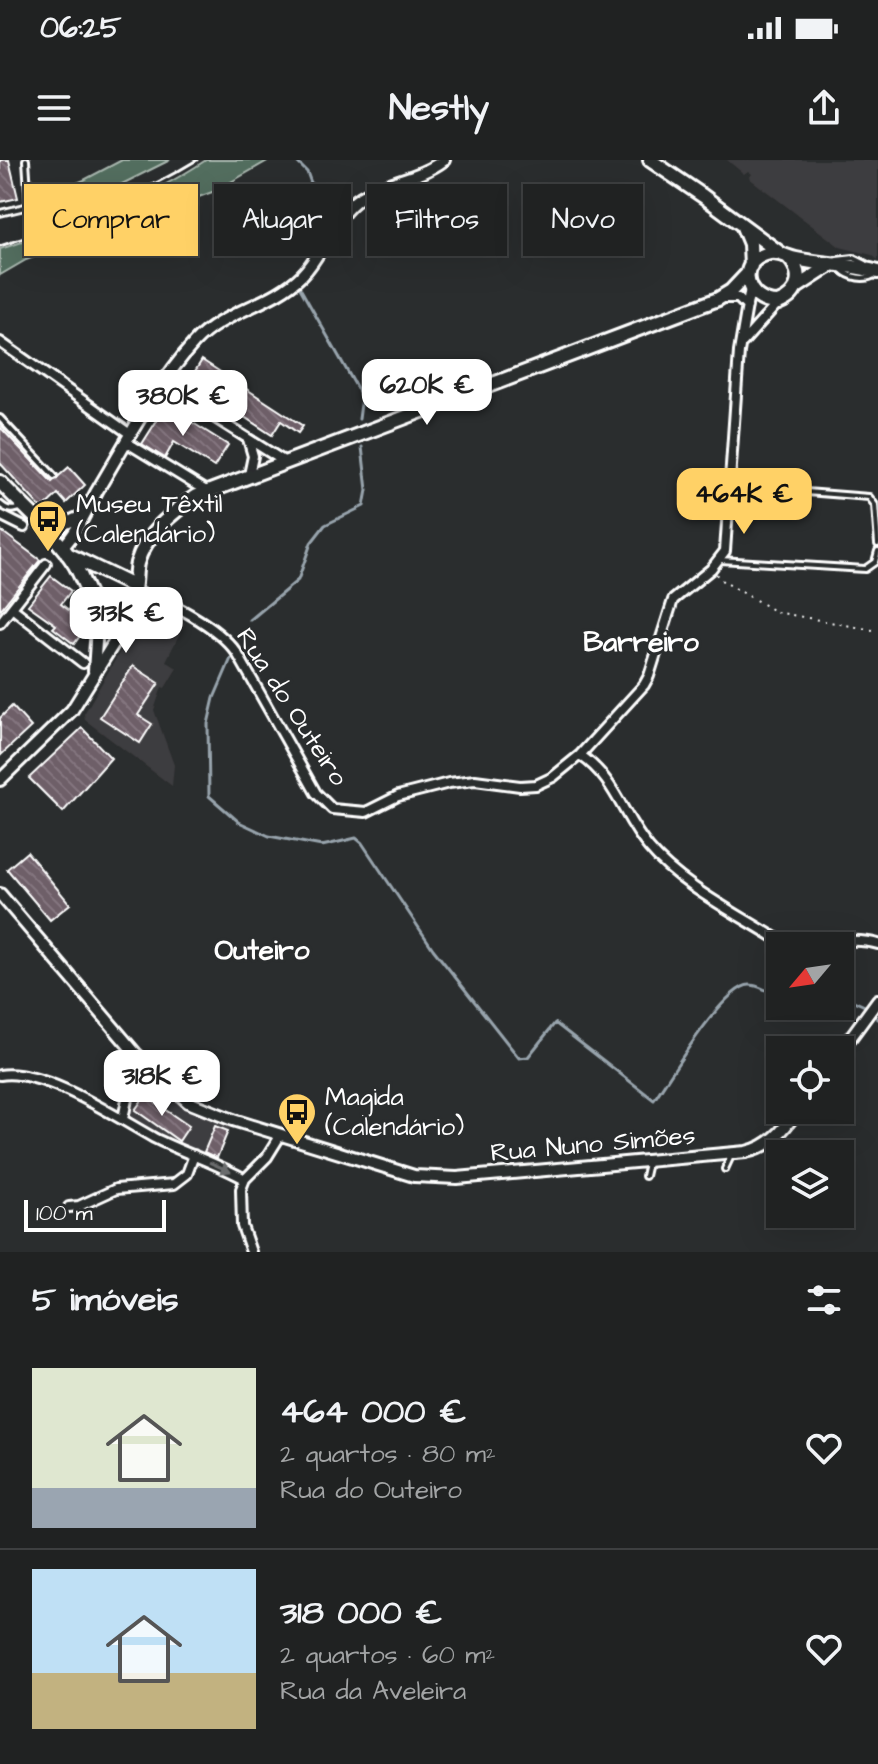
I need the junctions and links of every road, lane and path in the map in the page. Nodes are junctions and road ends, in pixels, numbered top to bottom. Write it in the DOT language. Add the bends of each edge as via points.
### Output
graph roads {
  1 [pos="26,160"];
  2 [pos="444,160"];
  3 [pos="650,160"];
  4 [pos="0,213"];
  5 [pos="743,227"];
  6 [pos="784,255"];
  7 [pos="835,264"];
  8 [pos="749,270"];
  9 [pos="875,271"];
  10 [pos="797,287"];
  11 [pos="750,288"];
  12 [pos="718,299"];
  13 [pos="778,303"];
  14 [pos="747,307"];
  15 [pos="0,342"];
  16 [pos="740,346"];
  17 [pos="163,385"];
  18 [pos="0,418"];
  19 [pos="128,438"];
  20 [pos="248,438"];
  21 [pos="285,462"];
  22 [pos="249,475"];
  23 [pos="54,476"];
  24 [pos="0,482"];
  25 [pos="731,486"];
  26 [pos="206,491"];
  27 [pos="0,504"];
  28 [pos="23,507"];
  29 [pos="0,515"];
  30 [pos="82,516"];
  31 [pos="24,527"];
  32 [pos="47,532"];
  33 [pos="878,544"];
  34 [pos="65,551"];
  35 [pos="878,551"];
  36 [pos="720,560"];
  37 [pos="137,562"];
  38 [pos="46,564"];
  39 [pos="711,569"];
  40 [pos="115,578"];
  41 [pos="135,591"];
  42 [pos="166,603"];
  43 [pos="94,605"];
  44 [pos="12,608"];
  45 [pos="133,612"];
  46 [pos="0,623"];
  47 [pos="878,631"];
  48 [pos="83,663"];
  49 [pos="93,675"];
  50 [pos="580,755"];
  51 [pos="0,780"];
  52 [pos="0,894"];
  53 [pos="878,944"];
  54 [pos="876,1006"];
  55 [pos="853,1036"];
  56 [pos="136,1054"];
  57 [pos="0,1075"];
  58 [pos="123,1119"];
  59 [pos="787,1124"];
  60 [pos="280,1136"];
  61 [pos="733,1153"];
  62 [pos="194,1155"];
  63 [pos="649,1161"];
  64 [pos="725,1169"];
  65 [pos="645,1176"];
  66 [pos="245,1179"];
  67 [pos="69,1207"];
  68 [pos="251,1252"];
  1 -- 4 [label="lane" via="29,206"];
  2 -- 17 [label="street" via="359,198 300,276 207,331"];
  3 -- 5 [label="main road"];
  5 -- 6 [label="main road"];
  5 -- 8 [label="main road" via="750,244"];
  6 -- 7 [label="main road"];
  6 -- 8 [label="main road" via="760,256"];
  6 -- 10 [label="main road" via="797,270"];
  7 -- 9 [label="main road"];
  7 -- 10 [label="main road"];
  8 -- 11 [label="main road"];
  8 -- 12 [label="main road"];
  10 -- 13 [label="main road"];
  11 -- 13 [label="main road" via="762,300"];
  11 -- 14 [label="street"];
  12 -- 14 [label="street" via="738,298"];
  12 -- 21 [label="main road"];
  13 -- 16 [label="street"];
  14 -- 16 [label="street"];
  15 -- 19 [label="street"];
  16 -- 25 [label="street"];
  17 -- 19 [label="street"];
  17 -- 20 [label="street"];
  18 -- 23 [label="lane"];
  19 -- 26 [label="street"];
  19 -- 30 [label="street"];
  20 -- 21 [label="street"];
  20 -- 22 [label="street" via="253,456"];
  21 -- 22 [label="main road"];
  22 -- 26 [label="main road"];
  24 -- 28 [label="main road"];
  25 -- 33 [label="lane" via="869,497 875,505"];
  25 -- 36 [label="street" via="727,546"];
  26 -- 37 [label="main road" via="166,520"];
  27 -- 28 [label="lane" via="15,511"];
  28 -- 32 [label="main road"];
  29 -- 31 [label="street"];
  30 -- 32 [label="street"];
  30 -- 34 [label="street"];
  32 -- 34 [label="main road"];
  34 -- 40 [label="main road"];
  34 -- 43 [label="main road"];
  35 -- 36 [label="lane" via="875,562 865,569"];
  36 -- 39 [label="street, Rua do Outeiro"];
  37 -- 40 [label="main road"];
  37 -- 41 [label="main road"];
  38 -- 44 [label="street"];
  39 -- 47 [label="path" via="776,612"];
  39 -- 50 [label="street, Rua do Outeiro" via="673,600 649,676"];
  40 -- 41 [label="main road"];
  40 -- 43 [label="main road" via="97,588"];
  41 -- 42 [label="street, Rua do Outeiro"];
  41 -- 45 [label="main road"];
  42 -- 45 [label="street"];
  42 -- 50 [label="street, Rua do Outeiro" via="231,644 316,793 332,809 366,812 398,796 461,781 527,787 553,777"];
  43 -- 45 [label="main road" via="111,622"];
  43 -- 49 [label="street"];
  44 -- 46 [label="street"];
  44 -- 48 [label="street"];
  45 -- 49 [label="street"];
  49 -- 51 [label="street" via="72,710"];
  50 -- 53 [label="street" via="603,773 636,831 662,862 762,930 793,944"];
  52 -- 56 [label="street, Rua Nuno Simões"];
  54 -- 55 [label="street"];
  56 -- 58 [label="street"];
  56 -- 60 [label="street, Rua Nuno Simões" via="188,1102"];
  57 -- 58 [label="street" via="31,1076"];
  58 -- 62 [label="street"];
  59 -- 61 [label="street, Rua Nuno Simões" via="767,1145"];
  60 -- 63 [label="street, Rua Nuno Simões" via="414,1176 442,1179"];
  60 -- 66 [label="street"];
  61 -- 63 [label="street, Rua Nuno Simões"];
  61 -- 64 [label="lane"];
  62 -- 66 [label="street, one-way"];
  62 -- 67 [label="street" via="187,1174 174,1184 116,1189"];
  63 -- 65 [label="lane"];
  66 -- 68 [label="street" via="241,1215"];
}
